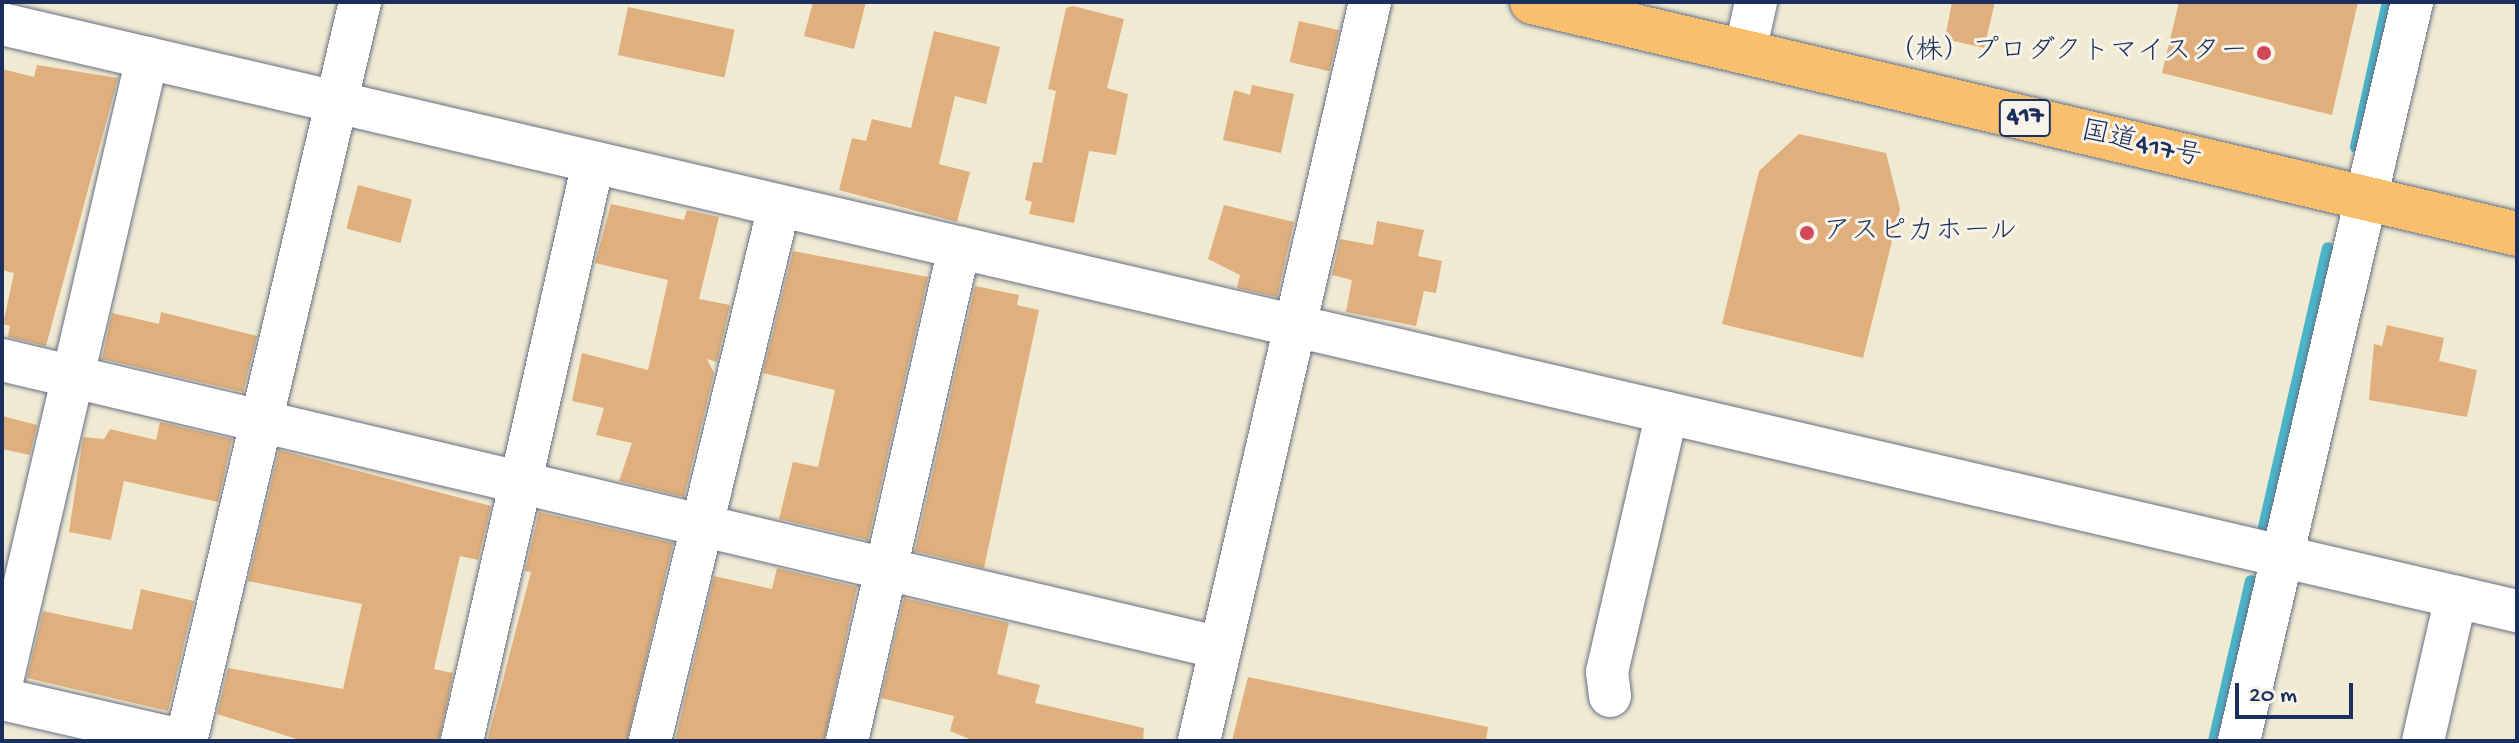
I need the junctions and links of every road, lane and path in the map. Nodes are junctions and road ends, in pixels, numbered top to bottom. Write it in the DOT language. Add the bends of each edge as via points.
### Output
graph roads {
  1 [pos="360,2"];
  2 [pos="1370,2"];
  3 [pos="1532,2"];
  4 [pos="1756,2"];
  5 [pos="2412,2"];
  6 [pos="2,24"];
  7 [pos="1745,52"];
  8 [pos="147,58"];
  9 [pos="337,103"];
  10 [pos="593,163"];
  11 [pos="2366,198"];
  12 [pos="779,206"];
  13 [pos="2517,234"];
  14 [pos="959,248"];
  15 [pos="1293,326"];
  16 [pos="2,360"];
  17 [pos="73,376"];
  18 [pos="1667,413"];
  19 [pos="262,419"];
  20 [pos="521,482"];
  21 [pos="703,524"];
  22 [pos="2282,556"];
  23 [pos="888,568"];
  24 [pos="2456,597"];
  25 [pos="2517,611"];
  26 [pos="1220,648"];
  27 [pos="2,681"];
  28 [pos="1610,696"];
  29 [pos="2,699"];
  30 [pos="186,741"];
  31 [pos="462,741"];
  32 [pos="650,741"];
  33 [pos="847,741"];
  34 [pos="1199,741"];
  35 [pos="2239,741"];
  36 [pos="2423,741"];
  1 -- 9 [label="street"];
  2 -- 15 [label="street"];
  3 -- 7 [label="highway, 国道417号 / 417"];
  4 -- 7 [label="street"];
  5 -- 11 [label="street"];
  6 -- 8 [label="street"];
  7 -- 11 [label="highway, 国道417号 / 417"];
  8 -- 9 [label="street"];
  8 -- 17 [label="street"];
  9 -- 10 [label="street"];
  9 -- 19 [label="street"];
  10 -- 12 [label="street"];
  10 -- 20 [label="street"];
  11 -- 13 [label="highway, 国道417号 / 417"];
  11 -- 22 [label="street"];
  12 -- 14 [label="street"];
  12 -- 21 [label="street"];
  14 -- 15 [label="street"];
  14 -- 23 [label="street"];
  15 -- 18 [label="street"];
  15 -- 26 [label="street"];
  16 -- 17 [label="street"];
  17 -- 19 [label="street"];
  17 -- 27 [label="street"];
  18 -- 22 [label="street"];
  18 -- 28 [label="street" via="1607,672"];
  19 -- 20 [label="street"];
  19 -- 30 [label="street"];
  20 -- 21 [label="street"];
  20 -- 31 [label="street"];
  21 -- 23 [label="street"];
  21 -- 32 [label="street"];
  22 -- 24 [label="street"];
  22 -- 35 [label="street"];
  23 -- 26 [label="street"];
  23 -- 33 [label="street"];
  24 -- 25 [label="street"];
  24 -- 36 [label="street"];
  26 -- 34 [label="street"];
  29 -- 30 [label="street"];
}
